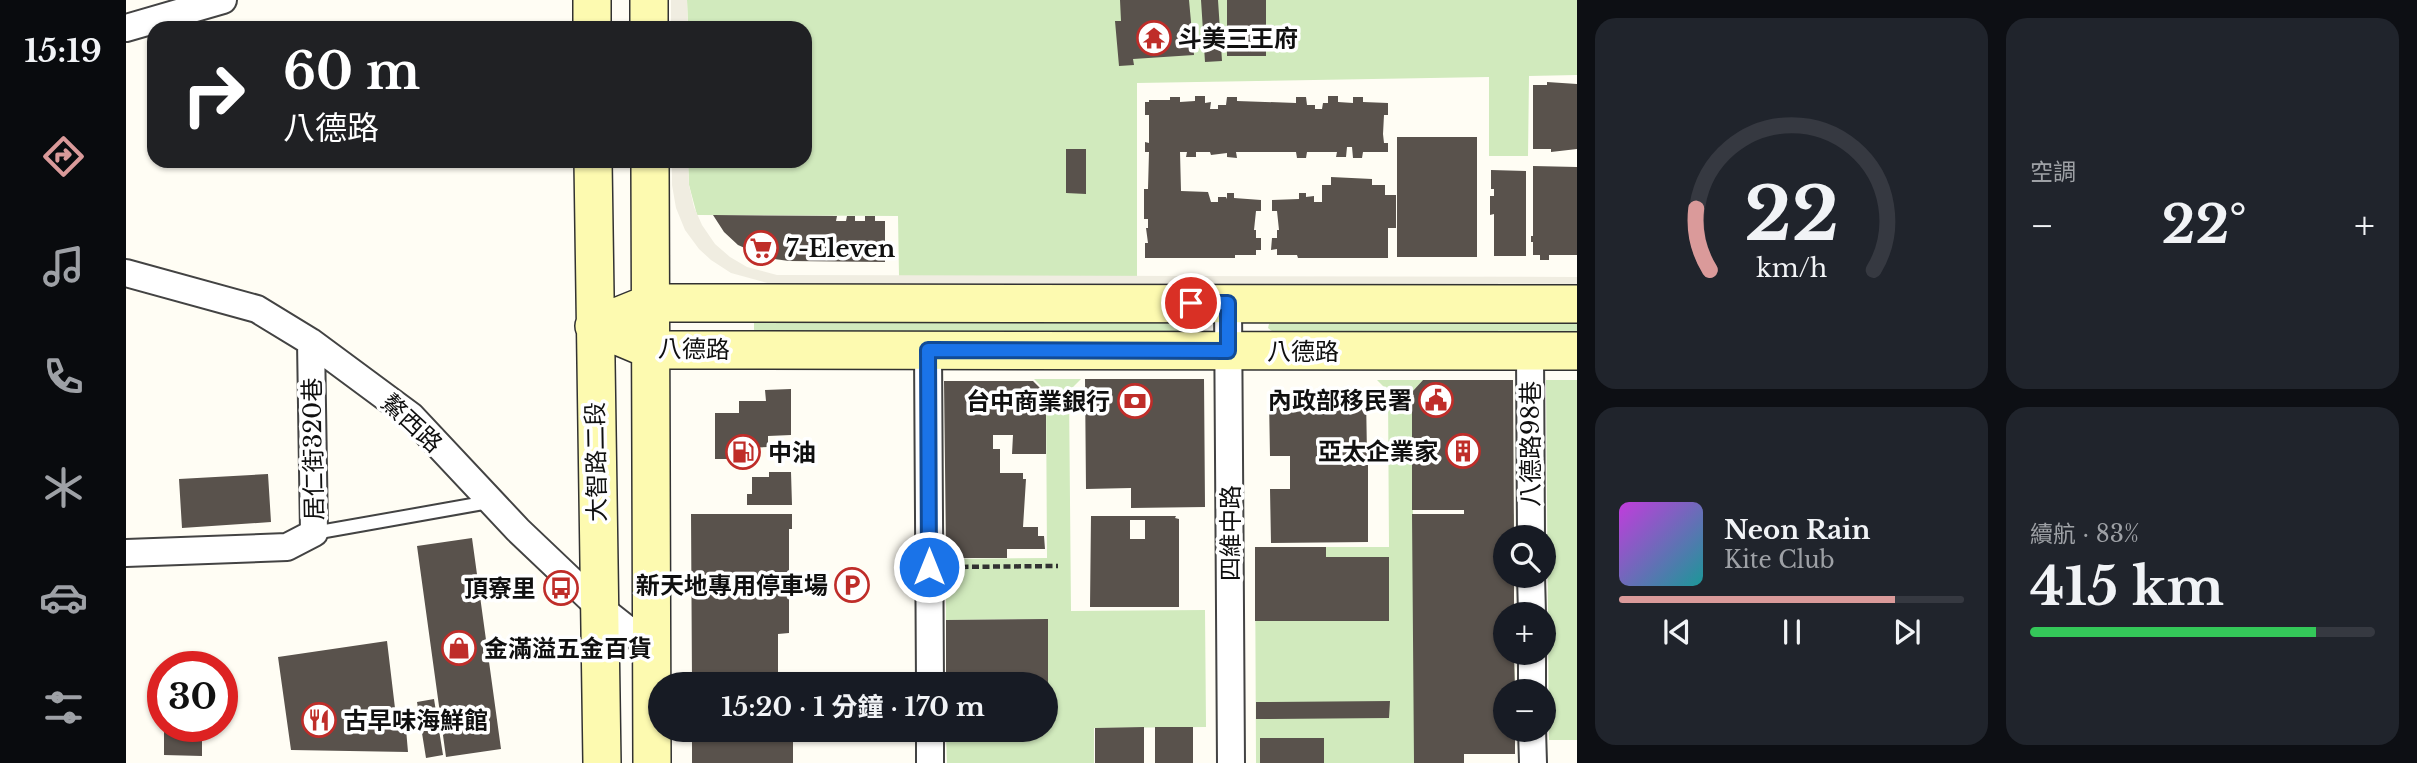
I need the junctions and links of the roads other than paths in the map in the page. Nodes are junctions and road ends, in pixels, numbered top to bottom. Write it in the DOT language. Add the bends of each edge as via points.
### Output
graph roads {
  1 [pos="223,0"];
  2 [pos="592,0"];
  3 [pos="649,0"];
  4 [pos="153,21"];
  5 [pos="592,21"];
  6 [pos="649,21"];
  7 [pos="147,23"];
  8 [pos="126,29"];
  9 [pos="593,168"];
  10 [pos="650,168"];
  11 [pos="126,273"];
  12 [pos="651,303"];
  13 [pos="1228,303"];
  14 [pos="1577,304"];
  15 [pos="594,326"];
  16 [pos="311,342"];
  17 [pos="651,350"];
  18 [pos="928,350"];
  19 [pos="1228,351"];
  20 [pos="1530,351"];
  21 [pos="1577,351"];
  22 [pos="489,502"];
  23 [pos="1531,525"];
  24 [pos="314,533"];
  25 [pos="126,553"];
  26 [pos="599,607"];
  27 [pos="652,648"];
  28 [pos="930,672"];
  29 [pos="930,742"];
  30 [pos="1532,742"];
  31 [pos="602,763"];
  32 [pos="652,763"];
  33 [pos="930,763"];
  34 [pos="1231,763"];
  35 [pos="1533,763"];
  1 -- 4 [label="street"];
  2 -- 5 [label="street"];
  3 -- 6 [label="street"];
  7 -- 8 [label="street"];
  9 -- 15 [label="street, 大智路二段"];
  10 -- 12 [label="street"];
  11 -- 16 [label="street, 鰲西路" via="257,309"];
  12 -- 13 [label="street, 八德路"];
  12 -- 15 [label="street, 八德路"];
  12 -- 17 [label="street"];
  13 -- 14 [label="street, 八德路"];
  13 -- 19 [label="street, 四維中路"];
  15 -- 17 [label="street, 八德路"];
  15 -- 26 [label="street, 大智路二段"];
  16 -- 22 [label="street, 鰲西路" via="411,416"];
  16 -- 24 [label="street, 居仁街320巷"];
  17 -- 18 [label="street, 八德路"];
  17 -- 27 [label="street"];
  18 -- 19 [label="street, 八德路"];
  18 -- 28 [label="street"];
  19 -- 20 [label="street, 八德路"];
  19 -- 34 [label="street, 四維中路"];
  20 -- 21 [label="street, 八德路"];
  20 -- 23 [label="street, 八德路98巷"];
  22 -- 24 [label="lane"];
  22 -- 26 [label="street, 鰲西路"];
  24 -- 25 [label="street, 居仁街320巷" via="287,547"];
  26 -- 27 [label="street, 鰲西路"];
  26 -- 31 [label="street, 大智路二段"];
  27 -- 32 [label="street"];
  29 -- 33 [label="street"];
  30 -- 35 [label="street"];
}
